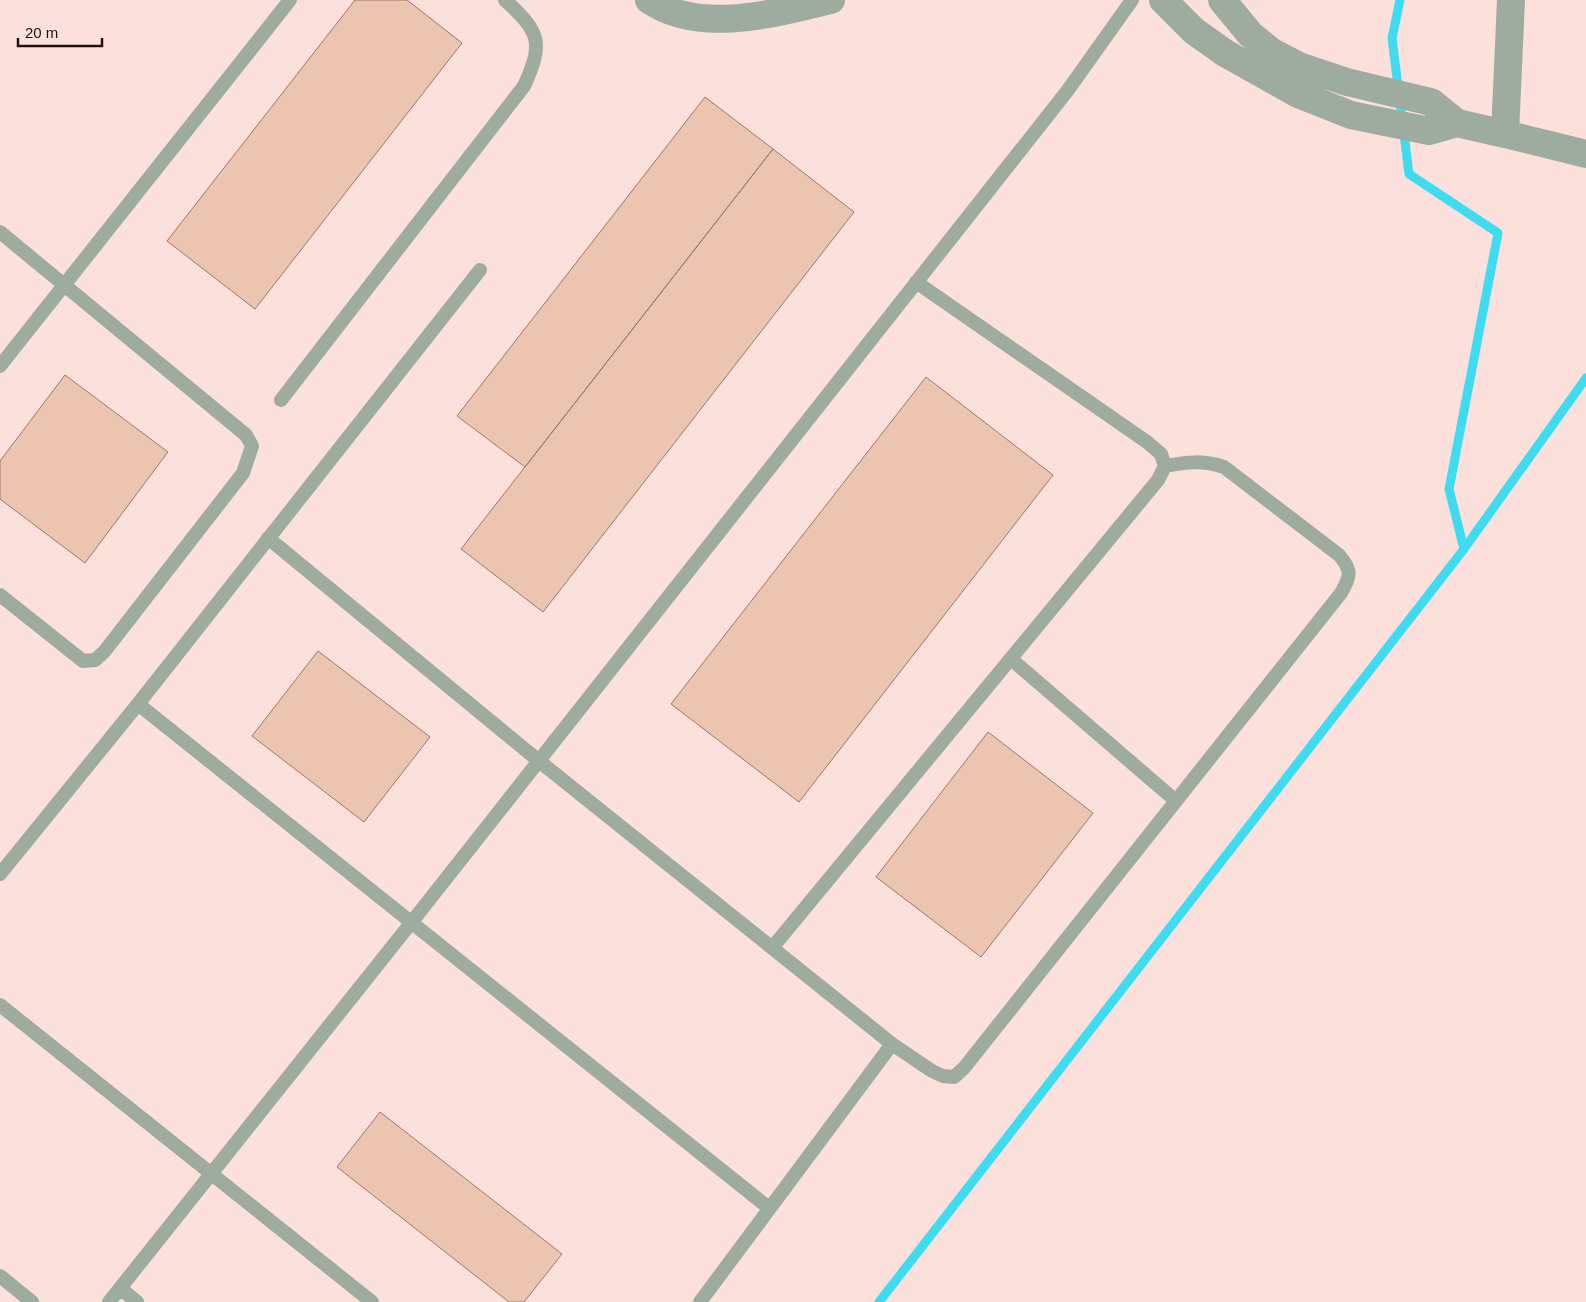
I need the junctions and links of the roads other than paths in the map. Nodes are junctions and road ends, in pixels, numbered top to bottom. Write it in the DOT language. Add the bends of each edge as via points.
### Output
graph roads {
  1 [pos="290,0"];
  2 [pos="505,0"];
  3 [pos="649,0"];
  4 [pos="831,0"];
  5 [pos="1132,0"];
  6 [pos="1164,0"];
  7 [pos="1222,0"];
  8 [pos="1510,0"];
  9 [pos="1457,123"];
  10 [pos="1505,134"];
  11 [pos="1586,154"];
  12 [pos="0,232"];
  13 [pos="480,270"];
  14 [pos="916,282"];
  15 [pos="65,285"];
  16 [pos="0,366"];
  17 [pos="281,400"];
  18 [pos="1165,466"];
  19 [pos="268,538"];
  20 [pos="0,595"];
  21 [pos="1011,659"];
  22 [pos="138,704"];
  23 [pos="539,761"];
  24 [pos="1176,801"];
  25 [pos="0,874"];
  26 [pos="411,923"];
  27 [pos="772,948"];
  28 [pos="0,1005"];
  29 [pos="892,1044"];
  30 [pos="210,1173"];
  31 [pos="769,1208"];
  32 [pos="0,1276"];
  33 [pos="120,1288"];
  34 [pos="32,1302"];
  35 [pos="109,1302"];
  36 [pos="137,1302"];
  37 [pos="372,1302"];
  38 [pos="700,1302"];
  1 -- 15 [label="lane"];
  2 -- 17 [label="lane" via="524,17 534,32 537,49 524,86"];
  3 -- 4 [label="street" via="659,7 693,16 731,19 767,15"];
  5 -- 14 [label="lane" via="1068,90"];
  6 -- 9 [label="street" via="1194,31 1224,53 1298,94 1351,115 1429,131"];
  7 -- 9 [label="street" via="1250,34 1272,52 1299,66 1347,82 1431,102"];
  8 -- 10 [label="street"];
  9 -- 10 [label="street"];
  10 -- 11 [label="street"];
  12 -- 15 [label="lane"];
  13 -- 19 [label="lane"];
  14 -- 18 [label="lane" via="1147,442 1161,454"];
  14 -- 23 [label="lane"];
  15 -- 16 [label="lane"];
  15 -- 20 [label="lane" via="246,435 252,446 243,473 95,660 83,661"];
  18 -- 21 [label="lane" via="1158,480"];
  18 -- 24 [label="lane" via="1192,461 1224,467 1339,555 1348,566 1349,579"];
  19 -- 22 [label="lane"];
  19 -- 23 [label="lane"];
  21 -- 24 [label="lane"];
  21 -- 27 [label="lane"];
  22 -- 25 [label="lane"];
  22 -- 26 [label="lane"];
  23 -- 26 [label="lane"];
  23 -- 27 [label="lane"];
  24 -- 29 [label="lane" via="954,1077 932,1071"];
  26 -- 30 [label="lane"];
  26 -- 31 [label="lane"];
  27 -- 29 [label="lane"];
  28 -- 30 [label="lane"];
  29 -- 31 [label="lane"];
  30 -- 33 [label="lane"];
  30 -- 37 [label="lane"];
  31 -- 38 [label="lane"];
  32 -- 34 [label="lane"];
  33 -- 35 [label="lane"];
  33 -- 36 [label="lane"];
}
